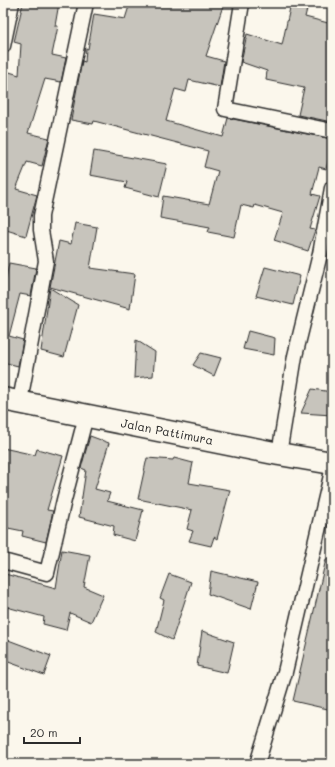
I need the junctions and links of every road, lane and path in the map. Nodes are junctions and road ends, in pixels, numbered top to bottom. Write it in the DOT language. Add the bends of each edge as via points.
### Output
graph roads {
  1 [pos="12,3"];
  2 [pos="86,3"];
  3 [pos="242,3"];
  4 [pos="3,46"];
  5 [pos="332,131"];
  6 [pos="332,188"];
  7 [pos="12,400"];
  8 [pos="86,416"];
  9 [pos="278,454"];
  10 [pos="332,463"];
  11 [pos="332,471"];
  12 [pos="3,561"];
  13 [pos="257,764"];
  1 -- 4 [label="street"];
  2 -- 7 [label="street" via="41,216 46,261"];
  3 -- 5 [label="street" via="225,109"];
  6 -- 9 [label="street" via="320,254 295,356"];
  7 -- 8 [label="highway, Jalan Pattimura"];
  8 -- 9 [label="highway, Jalan Pattimura"];
  8 -- 12 [label="street" via="47,573"];
  9 -- 10 [label="highway, Jalan Pattimura"];
  11 -- 13 [label="street" via="285,672"];
}
